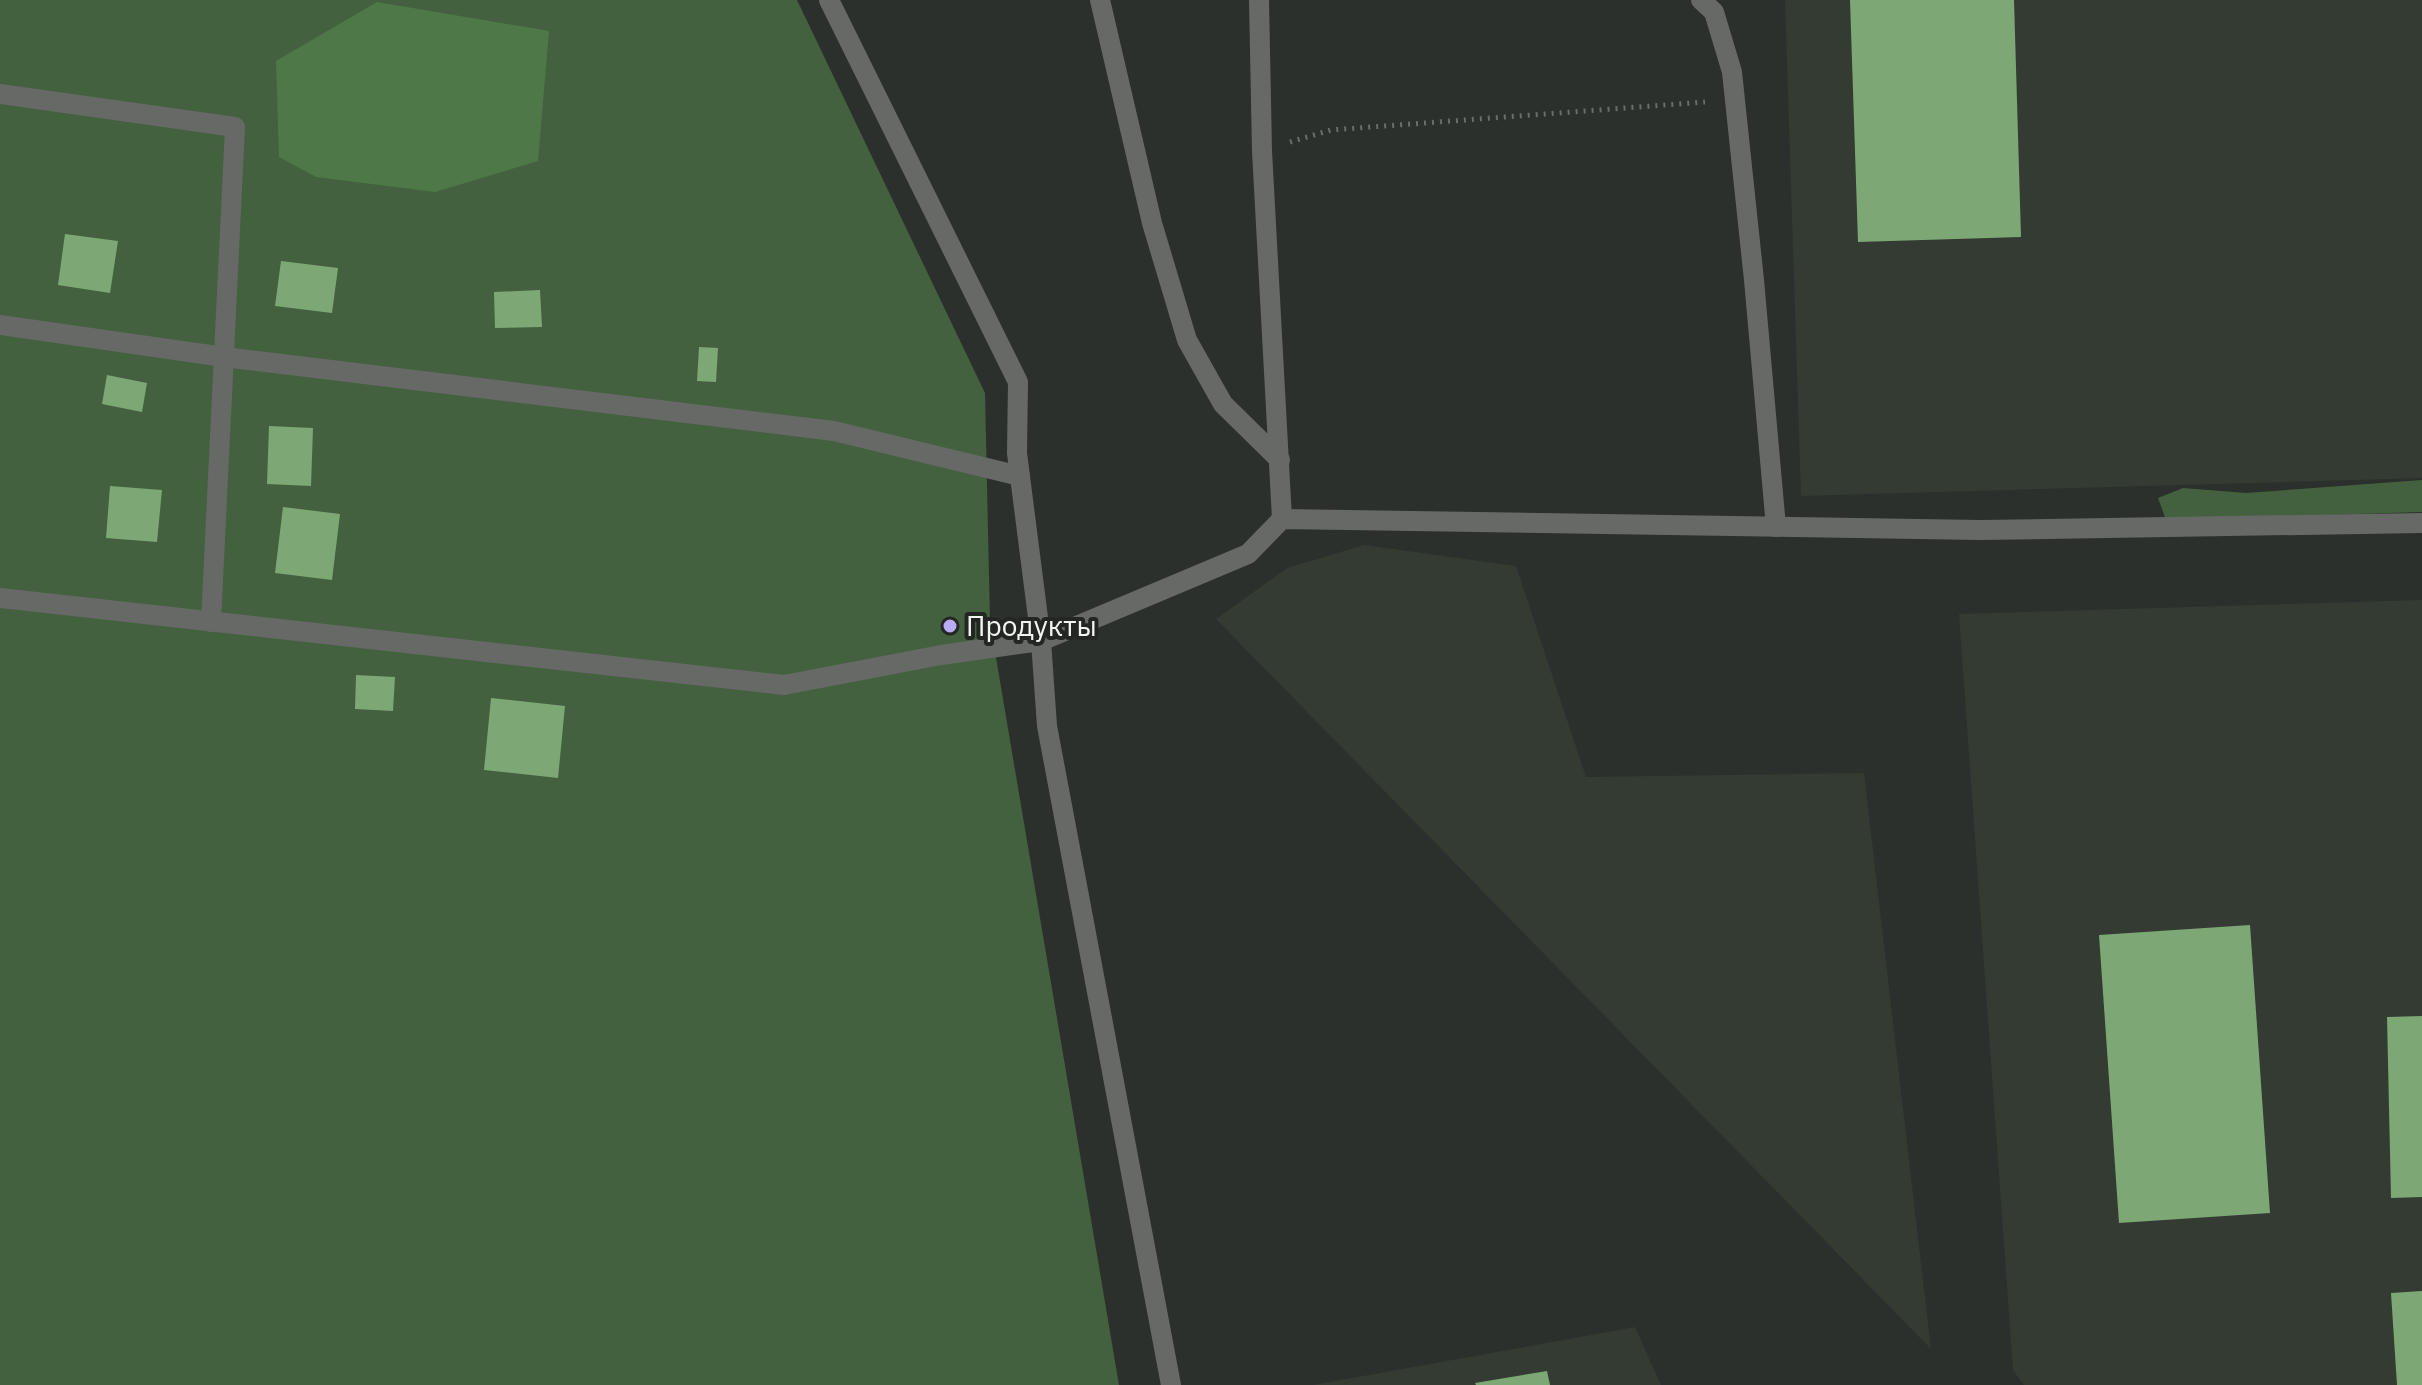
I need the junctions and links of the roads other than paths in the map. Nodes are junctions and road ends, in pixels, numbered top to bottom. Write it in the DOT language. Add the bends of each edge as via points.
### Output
graph roads {
  1 [pos="829,0"];
  2 [pos="1100,0"];
  3 [pos="1259,0"];
  4 [pos="1701,0"];
  5 [pos="0,94"];
  6 [pos="0,325"];
  7 [pos="224,357"];
  8 [pos="1280,460"];
  9 [pos="1020,476"];
  10 [pos="1282,519"];
  11 [pos="2422,523"];
  12 [pos="1776,527"];
  13 [pos="0,598"];
  14 [pos="211,622"];
  15 [pos="1041,641"];
  16 [pos="1171,1385"];
  1 -- 9 [label="street" via="1018,382"];
  2 -- 8 [label="street" via="1152,223 1187,340 1223,404"];
  3 -- 8 [label="street"];
  4 -- 12 [label="street" via="1714,12 1732,72"];
  5 -- 7 [label="street" via="235,127"];
  6 -- 7 [label="street"];
  7 -- 9 [label="street" via="834,431"];
  7 -- 14 [label="street"];
  8 -- 10 [label="street"];
  9 -- 15 [label="street"];
  10 -- 12 [label="street"];
  10 -- 15 [label="street" via="1248,554"];
  11 -- 12 [label="street" via="1980,530"];
  13 -- 14 [label="street"];
  14 -- 15 [label="street" via="784,685"];
  15 -- 16 [label="street" via="1047,726"];
}
